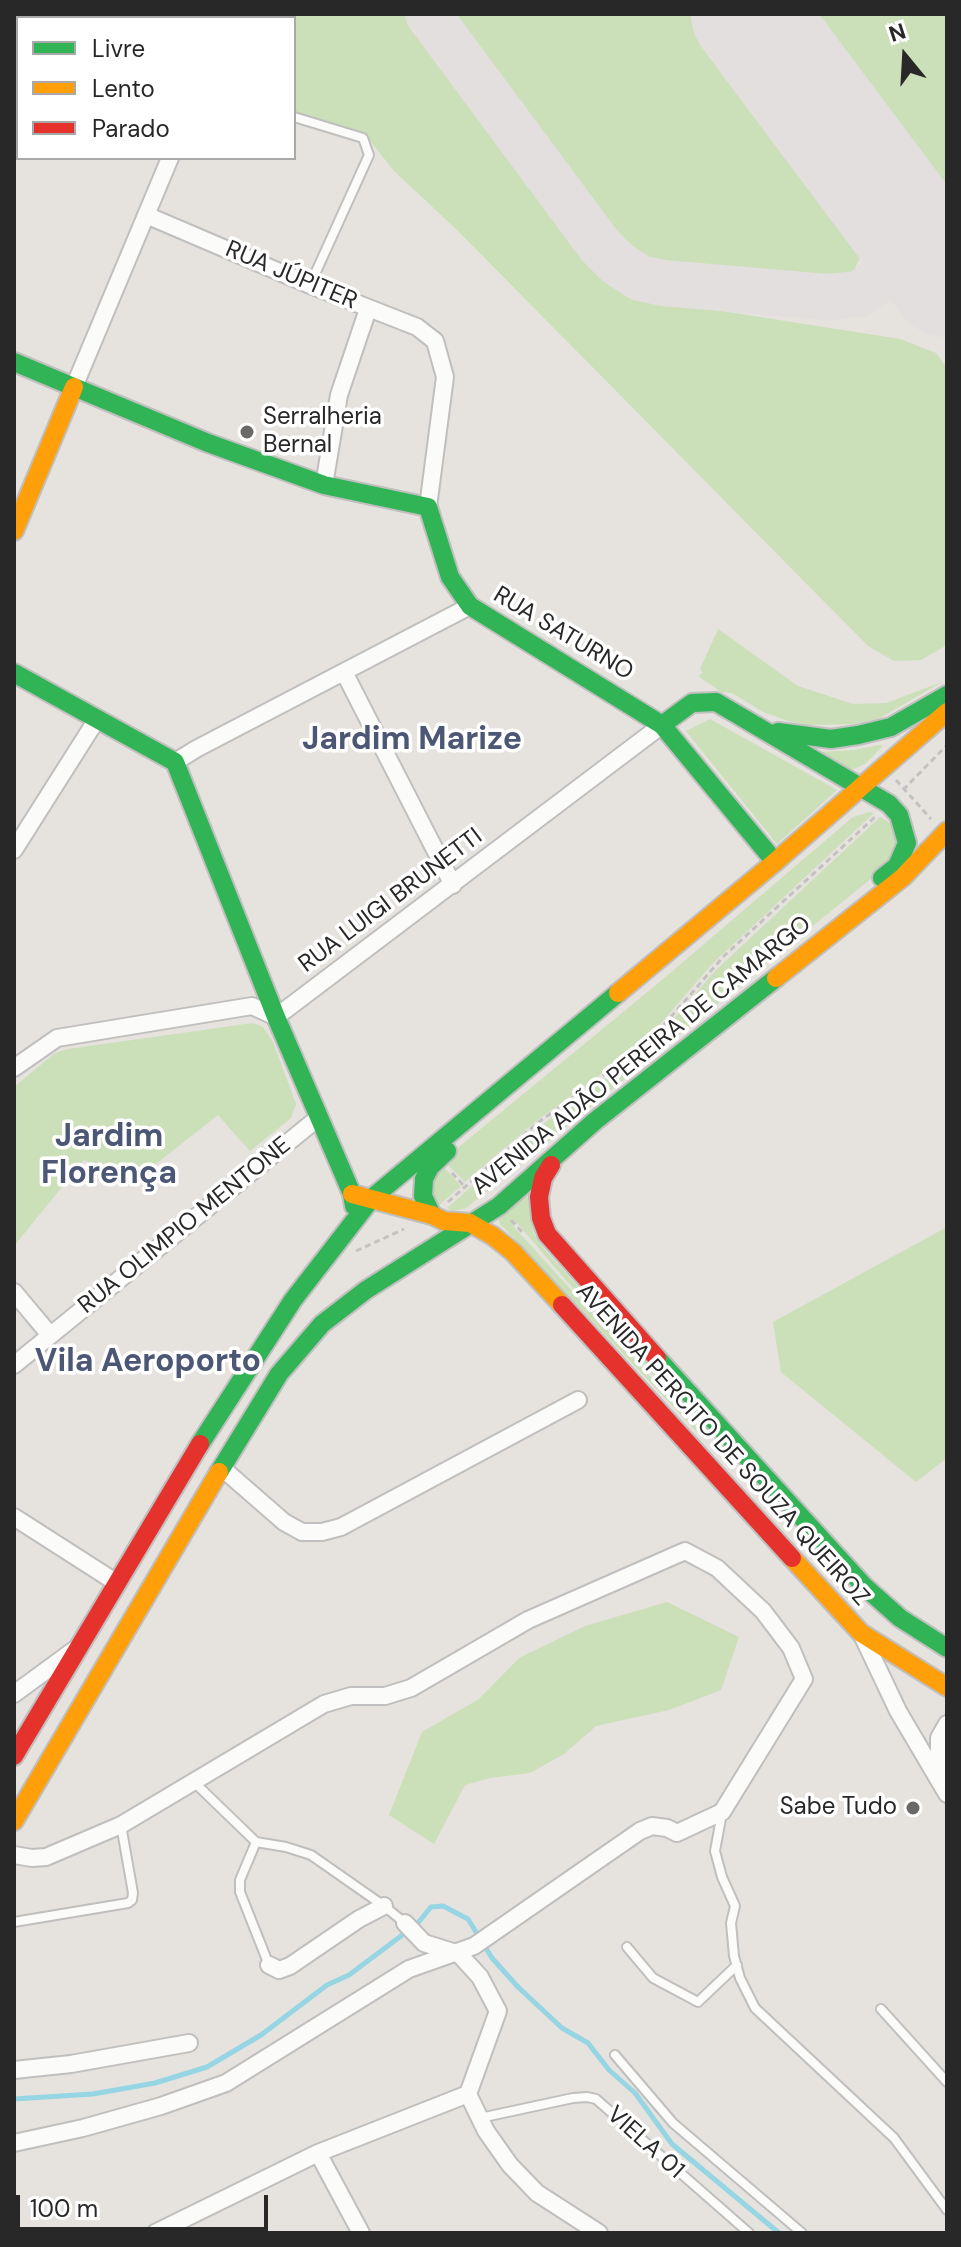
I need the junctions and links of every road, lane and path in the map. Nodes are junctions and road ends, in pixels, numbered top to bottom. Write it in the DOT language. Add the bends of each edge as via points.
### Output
graph roads {
  1 [pos="296,118"];
  2 [pos="169,160"];
  3 [pos="146,215"];
  4 [pos="310,285"];
  5 [pos="368,309"];
  6 [pos="435,341"];
  7 [pos="14,362"];
  8 [pos="74,387"];
  9 [pos="324,485"];
  10 [pos="428,507"];
  11 [pos="14,531"];
  12 [pos="470,606"];
  13 [pos="344,672"];
  14 [pos="14,673"];
  15 [pos="947,695"];
  16 [pos="692,703"];
  17 [pos="947,712"];
  18 [pos="97,719"];
  19 [pos="662,725"];
  20 [pos="763,729"];
  21 [pos="947,745"];
  22 [pos="682,749"];
  23 [pos="175,762"];
  24 [pos="886,768"];
  25 [pos="904,788"];
  26 [pos="861,789"];
  27 [pos="889,804"];
  28 [pos="829,816"];
  29 [pos="942,828"];
  30 [pos="14,850"];
  31 [pos="775,862"];
  32 [pos="453,885"];
  33 [pos="743,889"];
  34 [pos="737,1009"];
  35 [pos="276,1017"];
  36 [pos="14,1068"];
  37 [pos="318,1118"];
  38 [pos="558,1153"];
  39 [pos="466,1188"];
  40 [pos="352,1194"];
  41 [pos="372,1198"];
  42 [pos="432,1215"];
  43 [pos="470,1223"];
  44 [pos="351,1227"];
  45 [pos="437,1245"];
  46 [pos="508,1248"];
  47 [pos="14,1292"];
  48 [pos="50,1335"];
  49 [pos="14,1365"];
  50 [pos="578,1400"];
  51 [pos="222,1468"];
  52 [pos="14,1517"];
  53 [pos="117,1583"];
  54 [pos="861,1633"];
  55 [pos="82,1644"];
  56 [pos="947,1648"];
  57 [pos="947,1687"];
  58 [pos="16,1693"];
  59 [pos="40,1712"];
  60 [pos="947,1724"];
  61 [pos="14,1756"];
  62 [pos="195,1783"];
  63 [pos="943,1787"];
  64 [pos="722,1812"];
  65 [pos="14,1821"];
  66 [pos="121,1825"];
  67 [pos="256,1842"];
  68 [pos="14,1855"];
  69 [pos="384,1906"];
  70 [pos="14,1922"];
  71 [pos="405,1923"];
  72 [pos="627,1947"];
  73 [pos="466,1950"];
  74 [pos="269,1965"];
  75 [pos="737,1965"];
  76 [pos="881,2009"];
  77 [pos="189,2043"];
  78 [pos="615,2055"];
  79 [pos="14,2070"];
  80 [pos="947,2082"];
  81 [pos="468,2094"];
  82 [pos="480,2118"];
  83 [pos="14,2143"];
  84 [pos="318,2153"];
  85 [pos="947,2210"];
  86 [pos="155,2233"];
  87 [pos="361,2233"];
  88 [pos="599,2233"];
  89 [pos="749,2233"];
  90 [pos="802,2233"];
  1 -- 4 [label="lane" via="363,138 369,155"];
  2 -- 3 [label="street"];
  3 -- 4 [label="street, RUA JÚPITER"];
  3 -- 8 [label="street"];
  4 -- 5 [label="street, RUA JÚPITER"];
  5 -- 6 [label="street, RUA JÚPITER" via="417,327"];
  5 -- 9 [label="street" via="339,395"];
  6 -- 10 [label="street, RUA SATURNO" via="445,377"];
  7 -- 8 [label="main road"];
  8 -- 9 [label="main road"];
  8 -- 11 [label="main road"];
  9 -- 10 [label="main road"];
  10 -- 12 [label="main road, RUA SATURNO" via="450,577"];
  12 -- 13 [label="street"];
  12 -- 19 [label="main road, RUA SATURNO"];
  13 -- 23 [label="street"];
  13 -- 32 [label="street"];
  14 -- 18 [label="main road"];
  15 -- 20 [label="main road" via="891,727 858,735 806,738"];
  16 -- 19 [label="main road, RUA LUIGI BRUNETTI"];
  16 -- 20 [label="main road" via="716,702"];
  16 -- 22 [label="main road" via="679,720"];
  17 -- 24 [label="main road"];
  18 -- 23 [label="main road"];
  18 -- 30 [label="street"];
  19 -- 22 [label="main road, RUA SATURNO"];
  19 -- 32 [label="street, RUA LUIGI BRUNETTI"];
  20 -- 26 [label="main road"];
  21 -- 25 [label="path"];
  22 -- 31 [label="main road, RUA SATURNO"];
  23 -- 35 [label="main road"];
  24 -- 25 [label="path"];
  24 -- 26 [label="main road"];
  25 -- 27 [label="path"];
  25 -- 29 [label="path"];
  26 -- 27 [label="main road"];
  26 -- 28 [label="main road"];
  27 -- 28 [label="main road" via="859,804"];
  27 -- 34 [label="main road" via="899,815 907,843 897,866 775,968"];
  27 -- 39 [label="path" via="724,956 649,1042 536,1124"];
  28 -- 31 [label="main road"];
  29 -- 34 [label="main road, AVENIDA ADÃO PEREIRA DE CAMARGO" via="903,877"];
  31 -- 33 [label="main road"];
  32 -- 35 [label="street, RUA LUIGI BRUNETTI"];
  33 -- 41 [label="main road"];
  33 -- 42 [label="main road" via="682,955 430,1167 423,1196"];
  34 -- 38 [label="main road, AVENIDA ADÃO PEREIRA DE CAMARGO"];
  35 -- 36 [label="street" via="252,1006 57,1038"];
  35 -- 37 [label="main road"];
  37 -- 40 [label="main road"];
  37 -- 48 [label="street, RUA OLIMPIO MENTONE"];
  38 -- 43 [label="main road, AVENIDA ADÃO PEREIRA DE CAMARGO" via="499,1206"];
  38 -- 56 [label="main road, AVENIDA PERCITO DE SOUZA QUEIROZ" via="539,1197 541,1218 558,1249 864,1586 900,1618"];
  40 -- 41 [label="main road"];
  40 -- 44 [label="main road"];
  41 -- 42 [label="main road"];
  41 -- 44 [label="main road"];
  42 -- 43 [label="main road"];
  43 -- 45 [label="main road, AVENIDA ADÃO PEREIRA DE CAMARGO"];
  43 -- 46 [label="main road, AVENIDA PERCITO DE SOUZA QUEIROZ"];
  44 -- 53 [label="main road" via="244,1373"];
  45 -- 46 [label="main road" via="474,1240"];
  45 -- 51 [label="main road, AVENIDA ADÃO PEREIRA DE CAMARGO" via="322,1324 279,1374"];
  46 -- 54 [label="main road, AVENIDA PERCITO DE SOUZA QUEIROZ"];
  47 -- 48 [label="street"];
  48 -- 49 [label="street, RUA OLIMPIO MENTONE"];
  50 -- 51 [label="street" via="341,1527 322,1532 302,1532 284,1522"];
  51 -- 65 [label="main road, AVENIDA ADÃO PEREIRA DE CAMARGO"];
  52 -- 53 [label="street"];
  53 -- 55 [label="main road"];
  54 -- 57 [label="main road, AVENIDA PERCITO DE SOUZA QUEIROZ"];
  54 -- 63 [label="street" via="898,1711"];
  55 -- 58 [label="street"];
  55 -- 59 [label="main road"];
  58 -- 59 [label="street" via="39,1697"];
  59 -- 61 [label="main road"];
  60 -- 63 [label="street" via="939,1738"];
  62 -- 64 [label="street" via="324,1704 411,1688 528,1620 685,1551 717,1568 763,1611 791,1648 804,1679"];
  62 -- 66 [label="street"];
  62 -- 67 [label="lane"];
  64 -- 73 [label="street" via="677,1833 652,1826 640,1831"];
  64 -- 75 [label="lane" via="715,1851 735,1906 731,1923"];
  66 -- 68 [label="street" via="46,1857"];
  66 -- 70 [label="lane" via="132,1900"];
  67 -- 69 [label="lane" via="311,1855"];
  67 -- 74 [label="lane" via="240,1892"];
  69 -- 71 [label="lane"];
  69 -- 74 [label="street" via="290,1966 279,1970"];
  71 -- 73 [label="street" via="424,1943"];
  72 -- 75 [label="lane" via="653,1978 698,2002"];
  73 -- 81 [label="street" via="498,2011"];
  73 -- 83 [label="street" via="409,1969 226,2083 109,2121"];
  75 -- 85 [label="lane" via="755,2008 894,2138"];
  76 -- 80 [label="lane"];
  77 -- 79 [label="street"];
  78 -- 90 [label="lane" via="673,2123"];
  81 -- 82 [label="street"];
  81 -- 84 [label="street"];
  82 -- 88 [label="street" via="510,2165 537,2193"];
  82 -- 89 [label="lane, VIELA 01" via="573,2098 596,2099"];
  84 -- 86 [label="street"];
  84 -- 87 [label="street"];
}
